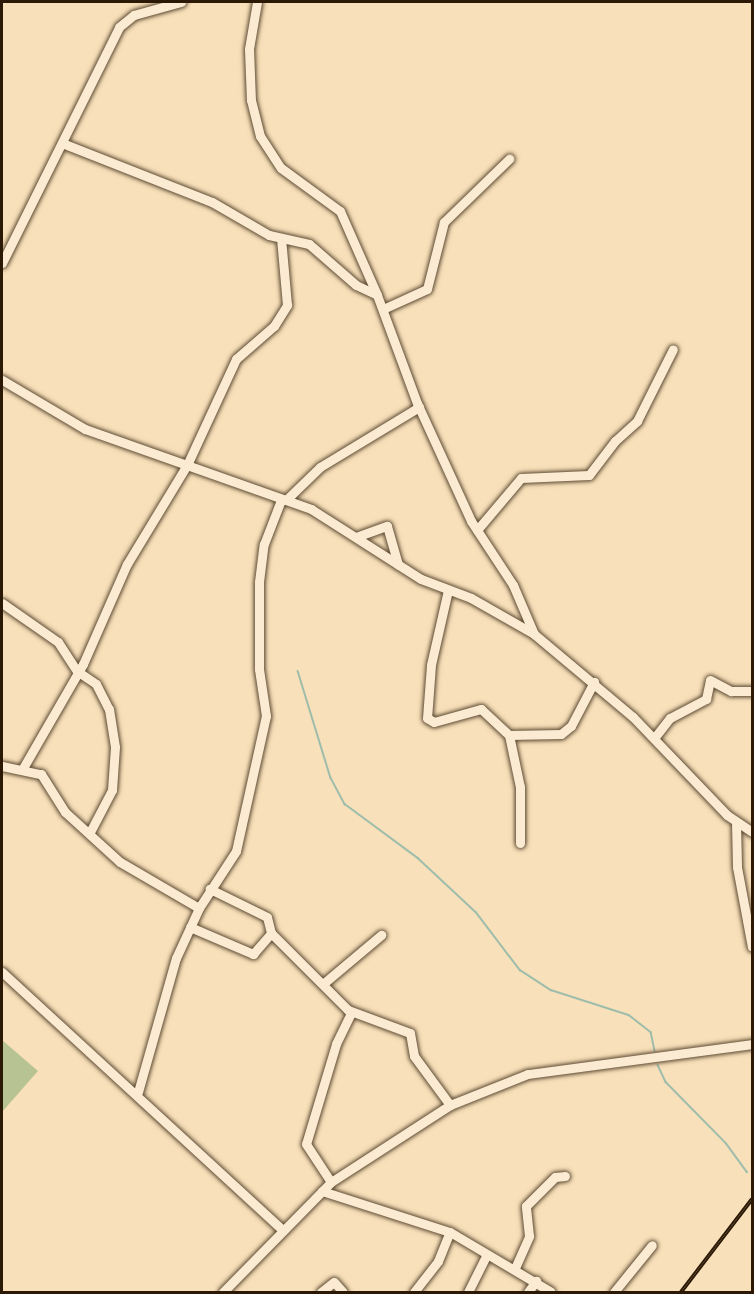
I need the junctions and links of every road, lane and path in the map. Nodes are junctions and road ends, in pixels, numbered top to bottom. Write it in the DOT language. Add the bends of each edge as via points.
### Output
graph roads {
  1 [pos="181,2"];
  2 [pos="257,2"];
  3 [pos="62,142"];
  4 [pos="509,159"];
  5 [pos="281,238"];
  6 [pos="2,263"];
  7 [pos="376,295"];
  8 [pos="383,309"];
  9 [pos="673,349"];
  10 [pos="2,380"];
  11 [pos="419,407"];
  12 [pos="187,465"];
  13 [pos="284,500"];
  14 [pos="477,530"];
  15 [pos="356,537"];
  16 [pos="398,564"];
  17 [pos="448,590"];
  18 [pos="2,603"];
  19 [pos="534,634"];
  20 [pos="77,671"];
  21 [pos="594,682"];
  22 [pos="753,691"];
  23 [pos="509,735"];
  24 [pos="655,738"];
  25 [pos="2,766"];
  26 [pos="23,768"];
  27 [pos="736,822"];
  28 [pos="90,832"];
  29 [pos="753,832"];
  30 [pos="520,843"];
  31 [pos="210,889"];
  32 [pos="199,908"];
  33 [pos="190,927"];
  34 [pos="271,933"];
  35 [pos="381,935"];
  36 [pos="753,947"];
  37 [pos="2,972"];
  38 [pos="324,983"];
  39 [pos="348,1010"];
  40 [pos="753,1044"];
  41 [pos="138,1092"];
  42 [pos="450,1105"];
  43 [pos="565,1176"];
  44 [pos="331,1182"];
  45 [pos="322,1191"];
  46 [pos="283,1230"];
  47 [pos="450,1232"];
  48 [pos="652,1245"];
  49 [pos="486,1256"];
  50 [pos="515,1268"];
  51 [pos="536,1281"];
  52 [pos="223,1293"];
  53 [pos="321,1293"];
  54 [pos="343,1293"];
  55 [pos="414,1293"];
  56 [pos="468,1293"];
  57 [pos="528,1293"];
  58 [pos="551,1293"];
  59 [pos="614,1293"];
  1 -- 3 [label="street" via="134,15 119,27"];
  2 -- 7 [label="street" via="249,48 252,100 260,136 281,168 340,212"];
  3 -- 5 [label="street" via="212,202"];
  3 -- 6 [label="street"];
  4 -- 8 [label="street" via="444,222 427,289"];
  5 -- 7 [label="street" via="309,244 356,285"];
  5 -- 12 [label="street" via="287,305 274,326 236,359"];
  7 -- 8 [label="street"];
  8 -- 11 [label="street"];
  9 -- 14 [label="street" via="638,421 615,441 588,476 520,478"];
  10 -- 12 [label="street" via="85,429"];
  11 -- 13 [label="street" via="320,467"];
  11 -- 14 [label="street"];
  12 -- 13 [label="street"];
  12 -- 20 [label="street" via="128,564"];
  13 -- 15 [label="street" via="311,509"];
  13 -- 31 [label="street" via="264,544 259,582 259,669 266,716 236,851"];
  14 -- 19 [label="street" via="513,585"];
  15 -- 16 [label="street"];
  15 -- 16 [label="street" via="387,526"];
  16 -- 17 [label="street"];
  17 -- 19 [label="street"];
  17 -- 23 [label="street" via="431,665 427,718 434,723 482,709"];
  18 -- 20 [label="street" via="48,632"];
  19 -- 21 [label="street"];
  20 -- 26 [label="street"];
  20 -- 28 [label="street" via="98,686 109,709 115,747 112,790"];
  21 -- 23 [label="street" via="571,726 561,734"];
  21 -- 24 [label="street"];
  22 -- 24 [label="street" via="732,691 710,680 706,699 670,718"];
  23 -- 30 [label="street" via="520,787"];
  24 -- 27 [label="street"];
  25 -- 26 [label="street"];
  26 -- 28 [label="street" via="41,774 65,812"];
  27 -- 29 [label="street"];
  27 -- 36 [label="street" via="737,867"];
  28 -- 32 [label="street" via="120,862"];
  31 -- 32 [label="street"];
  31 -- 34 [label="street" via="267,917"];
  32 -- 33 [label="street"];
  33 -- 34 [label="street" via="253,954"];
  33 -- 41 [label="street" via="164,996"];
  34 -- 38 [label="street"];
  35 -- 38 [label="street"];
  37 -- 41 [label="street"];
  38 -- 39 [label="street"];
  39 -- 42 [label="street" via="410,1033 414,1056"];
  39 -- 44 [label="street" via="351,1017 336,1044 306,1143"];
  40 -- 42 [label="street" via="528,1074"];
  41 -- 46 [label="street"];
  42 -- 44 [label="street"];
  43 -- 50 [label="street" via="555,1177 526,1206 529,1236"];
  44 -- 45 [label="street"];
  45 -- 46 [label="street"];
  45 -- 47 [label="street"];
  46 -- 52 [label="street"];
  47 -- 49 [label="street"];
  47 -- 55 [label="street" via="438,1261"];
  48 -- 59 [label="street"];
  49 -- 50 [label="street"];
  49 -- 56 [label="street"];
  50 -- 51 [label="street"];
  51 -- 57 [label="street"];
  51 -- 58 [label="street"];
  53 -- 54 [label="street" via="334,1282"];
}
